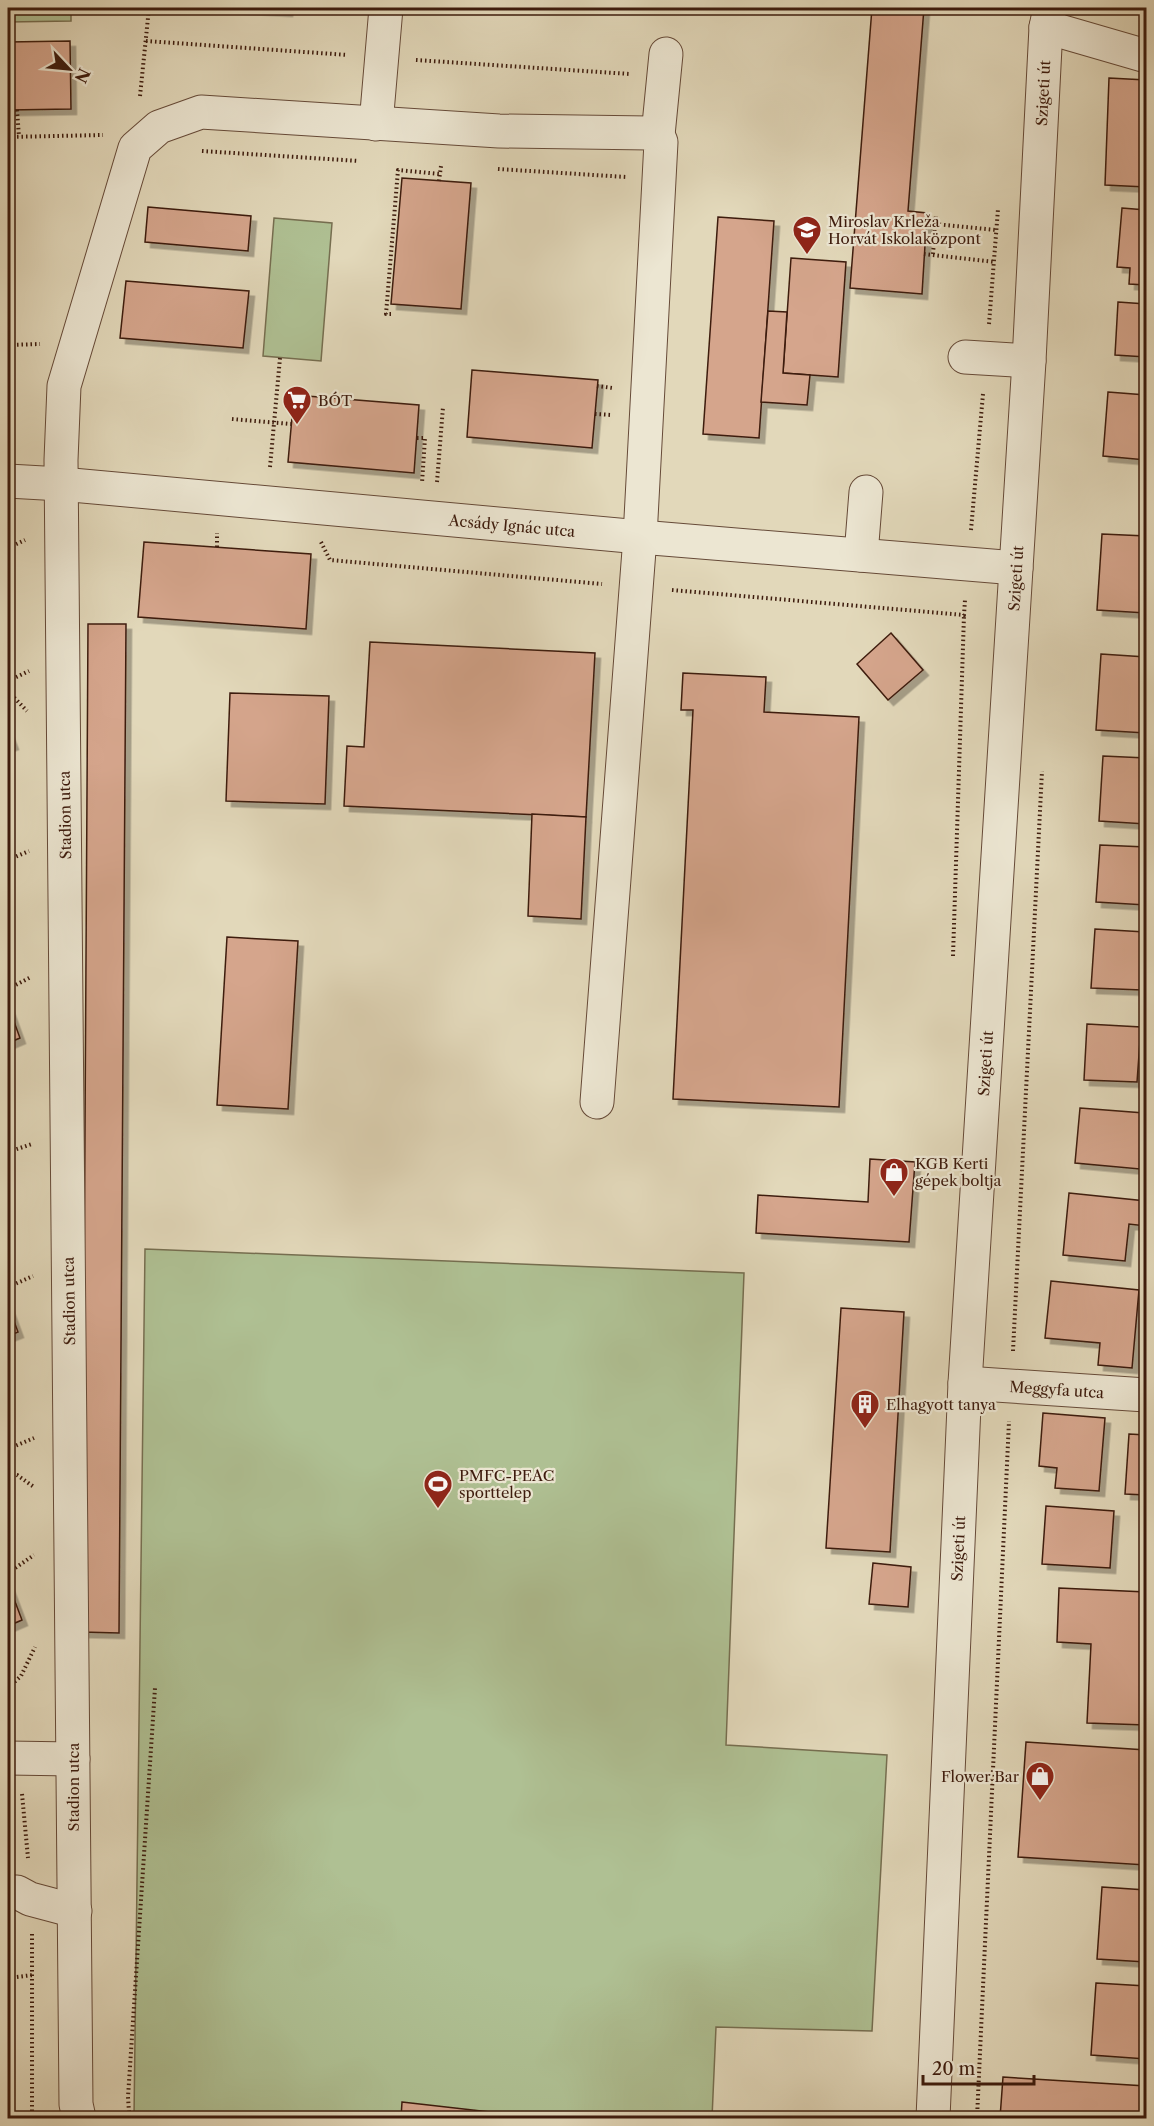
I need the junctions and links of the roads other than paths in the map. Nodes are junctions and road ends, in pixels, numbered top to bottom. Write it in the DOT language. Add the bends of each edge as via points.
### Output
graph roads {
  1 [pos="386,8"];
  2 [pos="1048,17"];
  3 [pos="666,54"];
  4 [pos="1146,56"];
  5 [pos="376,124"];
  6 [pos="649,134"];
  7 [pos="975,357"];
  8 [pos="1029,361"];
  9 [pos="8,481"];
  10 [pos="61,484"];
  11 [pos="866,492"];
  12 [pos="640,537"];
  13 [pos="861,555"];
  14 [pos="1016,568"];
  15 [pos="597,1102"];
  16 [pos="965,1383"];
  17 [pos="1146,1395"];
  18 [pos="8,1758"];
  19 [pos="73,1759"];
  20 [pos="74,1872"];
  21 [pos="21,1892"];
  22 [pos="75,1911"];
  23 [pos="80,2118"];
  24 [pos="933,2118"];
  1 -- 5 [label="street"];
  2 -- 4 [label="street"];
  2 -- 8 [label="street, Szigeti út"];
  3 -- 6 [label="street"];
  5 -- 6 [label="street"];
  5 -- 10 [label="street, Stadion utca" via="201,112 159,127 136,141 64,386"];
  6 -- 12 [label="street" via="661,142"];
  7 -- 8 [label="street"];
  8 -- 14 [label="street, Szigeti út"];
  9 -- 10 [label="street, Acsády Ignác utca"];
  10 -- 12 [label="street, Acsády Ignác utca"];
  10 -- 19 [label="street, Stadion utca"];
  11 -- 13 [label="street"];
  12 -- 13 [label="street, Acsády Ignác utca"];
  12 -- 15 [label="street"];
  13 -- 14 [label="street, Acsády Ignác utca"];
  14 -- 16 [label="street, Szigeti út"];
  16 -- 17 [label="street, Meggyfa utca"];
  16 -- 24 [label="street, Szigeti út"];
  18 -- 19 [label="street"];
  19 -- 20 [label="street, Stadion utca"];
  20 -- 21 [label="street"];
  20 -- 22 [label="street, Stadion utca"];
  21 -- 22 [label="street"];
  22 -- 23 [label="street, Stadion utca" via="76,2104"];
}
